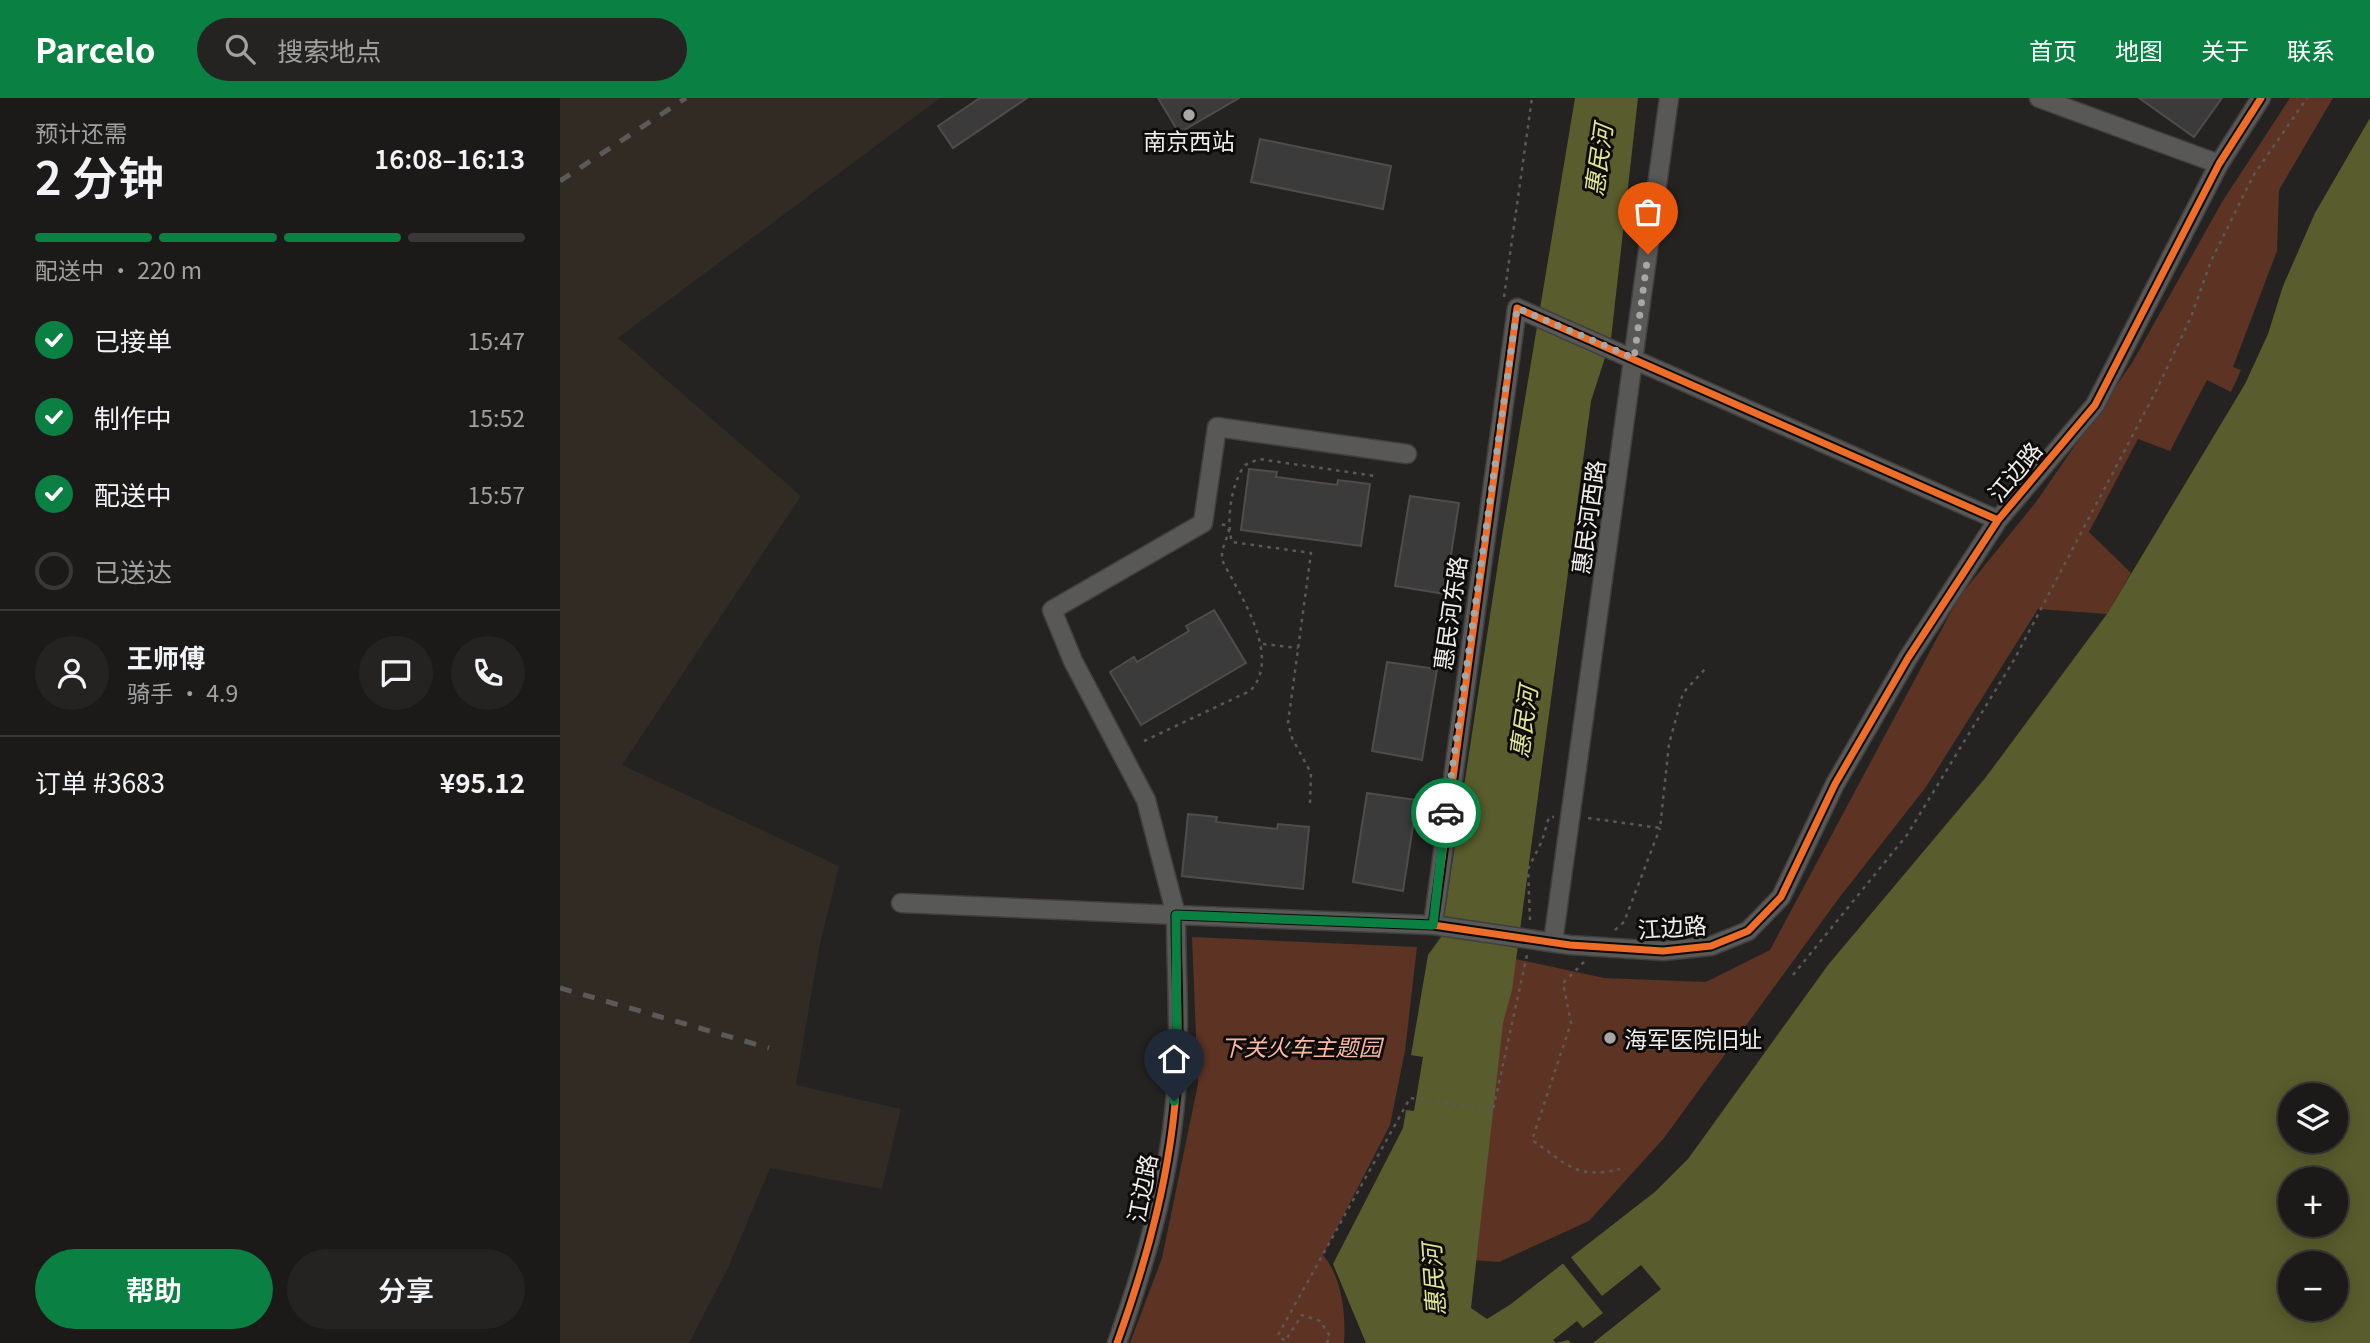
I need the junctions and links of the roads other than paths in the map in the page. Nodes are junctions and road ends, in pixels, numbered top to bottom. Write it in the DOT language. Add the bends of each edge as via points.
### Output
graph roads {
  1 [pos="1670,98"];
  2 [pos="2039,98"];
  3 [pos="2261,98"];
  4 [pos="2219,164"];
  5 [pos="1629,356"];
  6 [pos="1407,454"];
  7 [pos="1998,520"];
  8 [pos="901,903"];
  9 [pos="1176,915"];
  10 [pos="1433,925"];
  11 [pos="1553,942"];
  12 [pos="1117,1343"];
  1 -- 5 [label="street, 惠民河西路"];
  2 -- 4 [label="street"];
  3 -- 4 [label="street, 江边路"];
  4 -- 7 [label="street, 江边路" via="2095,405"];
  5 -- 7 [label="street"];
  5 -- 10 [label="street, 惠民河东路" via="1522,309"];
  5 -- 11 [label="street, 惠民河西路"];
  6 -- 9 [label="street" via="1217,427 1203,521 1052,610 1073,661 1146,800"];
  7 -- 10 [label="street, 江边路" via="1908,657 1835,784 1781,897 1748,931 1710,946 1663,951"];
  8 -- 9 [label="street"];
  9 -- 10 [label="street, 江边路"];
  9 -- 12 [label="street, 江边路" via="1177,1076 1166,1175 1142,1274"];
}
